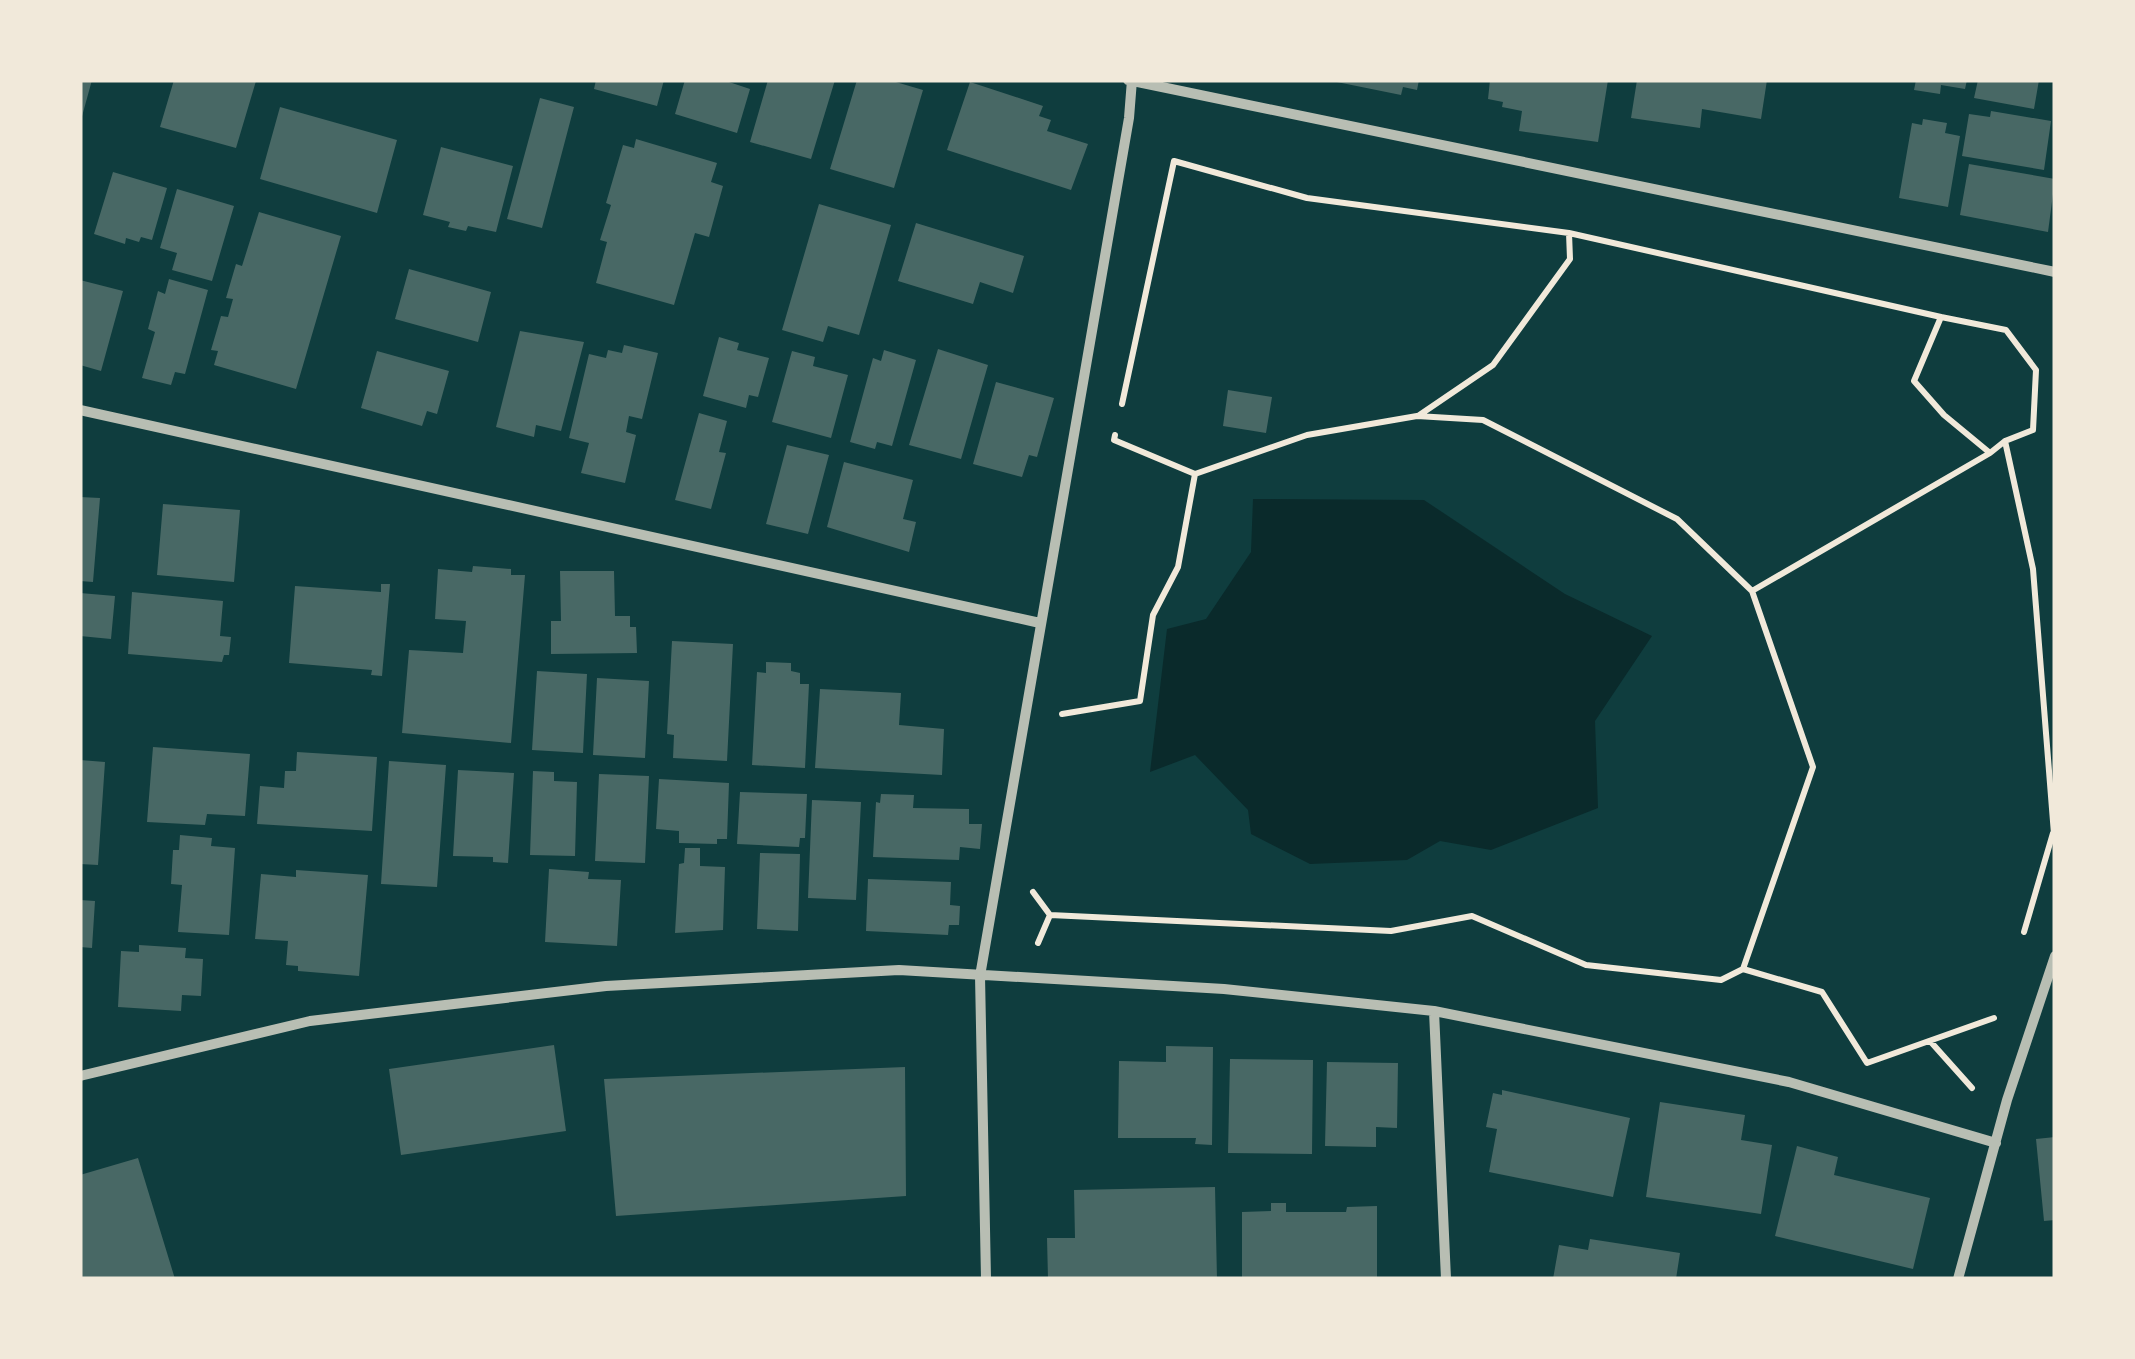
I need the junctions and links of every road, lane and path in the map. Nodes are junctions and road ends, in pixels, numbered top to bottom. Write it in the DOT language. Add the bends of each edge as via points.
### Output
graph roads {
  1 [pos="1130,80"];
  2 [pos="1569,233"];
  3 [pos="2055,272"];
  4 [pos="1941,317"];
  5 [pos="80,410"];
  6 [pos="1417,416"];
  7 [pos="2005,441"];
  8 [pos="1990,454"];
  9 [pos="1195,474"];
  10 [pos="1752,592"];
  11 [pos="1040,622"];
  12 [pos="1046,716"];
  13 [pos="2054,834"];
  14 [pos="1030,889"];
  15 [pos="1050,915"];
  16 [pos="2020,943"];
  17 [pos="2055,956"];
  18 [pos="1744,969"];
  19 [pos="980,976"];
  20 [pos="1022,979"];
  21 [pos="1434,1011"];
  22 [pos="1999,1016"];
  23 [pos="1930,1041"];
  24 [pos="80,1076"];
  25 [pos="2002,1120"];
  26 [pos="1996,1143"];
  27 [pos="986,1279"];
  28 [pos="1446,1279"];
  29 [pos="1958,1279"];
  1 -- 3 [label="street"];
  1 -- 11 [label="street"];
  2 -- 4 [label="path"];
  2 -- 6 [label="path" via="1570,259 1493,365"];
  2 -- 9 [label="path" via="1307,198 1174,161 1114,440"];
  4 -- 7 [label="path" via="2006,330 2036,370 2033,430"];
  4 -- 8 [label="path" via="1914,381"];
  5 -- 11 [label="street"];
  6 -- 9 [label="path" via="1307,435"];
  6 -- 10 [label="path" via="1483,420 1677,519"];
  7 -- 8 [label="path"];
  7 -- 13 [label="path" via="2034,569"];
  8 -- 10 [label="path"];
  9 -- 12 [label="path" via="1178,567 1152,615 1140,701"];
  10 -- 18 [label="path" via="1813,766"];
  11 -- 19 [label="street"];
  13 -- 16 [label="path"];
  14 -- 15 [label="path"];
  15 -- 18 [label="path" via="1390,931 1472,916 1586,965 1721,980"];
  15 -- 20 [label="path"];
  17 -- 25 [label="street"];
  18 -- 23 [label="path" via="1822,992 1867,1063"];
  19 -- 20 [label="street"];
  19 -- 24 [label="street" via="899,970 606,986 310,1020"];
  19 -- 27 [label="street"];
  20 -- 21 [label="street" via="1224,989"];
  21 -- 26 [label="street" via="1789,1082"];
  21 -- 28 [label="street"];
  22 -- 23 [label="path"];
  23 -- 25 [label="path"];
  25 -- 26 [label="street"];
  26 -- 29 [label="street"];
}
